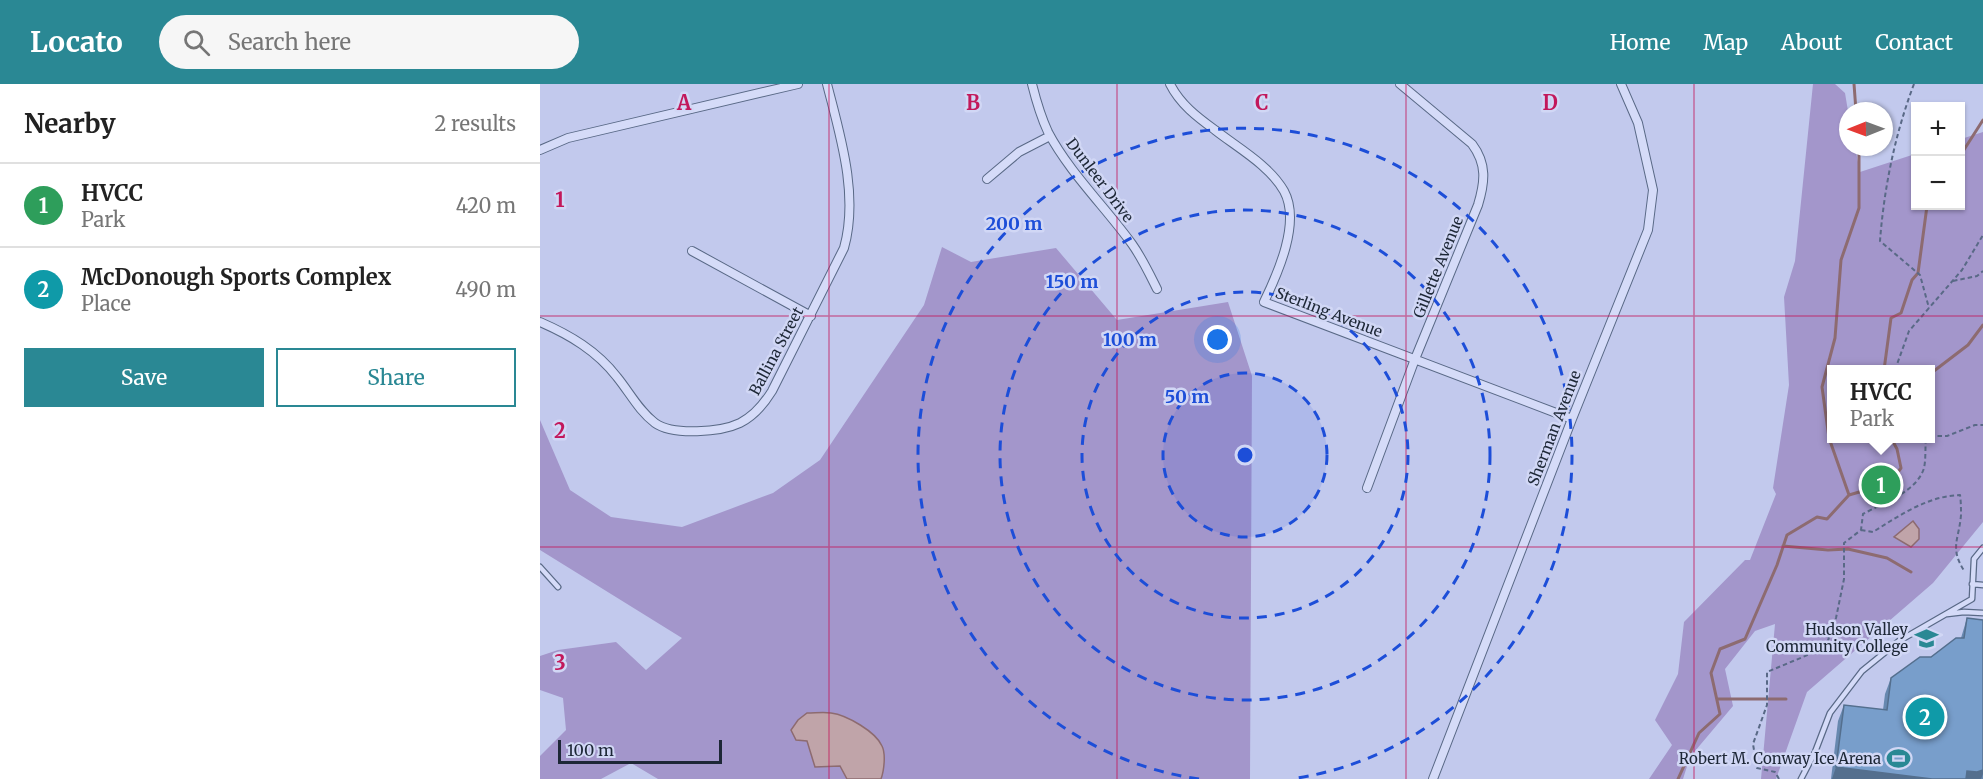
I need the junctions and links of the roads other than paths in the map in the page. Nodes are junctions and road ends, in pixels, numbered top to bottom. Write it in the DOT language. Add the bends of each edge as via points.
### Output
graph roads {
  1 [pos="798,84"];
  2 [pos="826,84"];
  3 [pos="1032,84"];
  4 [pos="1170,84"];
  5 [pos="1400,84"];
  6 [pos="1621,84"];
  7 [pos="1050,136"];
  8 [pos="540,150"];
  9 [pos="987,179"];
  10 [pos="692,251"];
  11 [pos="1157,289"];
  12 [pos="811,316"];
  13 [pos="540,322"];
  14 [pos="1415,359"];
  15 [pos="1572,419"];
  16 [pos="1367,488"];
  17 [pos="1982,551"];
  18 [pos="540,567"];
  19 [pos="1972,584"];
  20 [pos="1983,585"];
  21 [pos="558,587"];
  22 [pos="1983,613"];
  23 [pos="1944,614"];
  24 [pos="1433,779"];
  25 [pos="1801,779"];
  1 -- 8 [label="street" via="568,138"];
  2 -- 12 [label="street, Ballina Street" via="848,188 849,230"];
  3 -- 7 [label="street, Dunleer Drive"];
  4 -- 14 [label="street, Sterling Avenue" via="1191,112 1260,164 1285,194 1290,213 1288,241 1264,302"];
  5 -- 14 [label="street, Gillette Avenue" via="1472,144 1483,165 1478,205"];
  6 -- 15 [label="street, Sherman Avenue" via="1638,123 1653,190 1652,208 1648,230"];
  7 -- 9 [label="street" via="1019,152"];
  7 -- 11 [label="street, Dunleer Drive" via="1132,244"];
  10 -- 12 [label="street"];
  12 -- 13 [label="street, Ballina Street" via="764,405 741,423 694,431 665,429 656,423 591,351"];
  14 -- 15 [label="street, Sterling Avenue"];
  14 -- 16 [label="street, Gillette Avenue"];
  15 -- 24 [label="street, Sherman Avenue"];
  17 -- 19 [label="lane" via="1974,559"];
  18 -- 21 [label="lane"];
  19 -- 20 [label="lane"];
  19 -- 23 [label="lane" via="1972,599"];
  22 -- 23 [label="lane"];
  23 -- 25 [label="lane" via="1899,641 1862,671 1830,713"];
}
